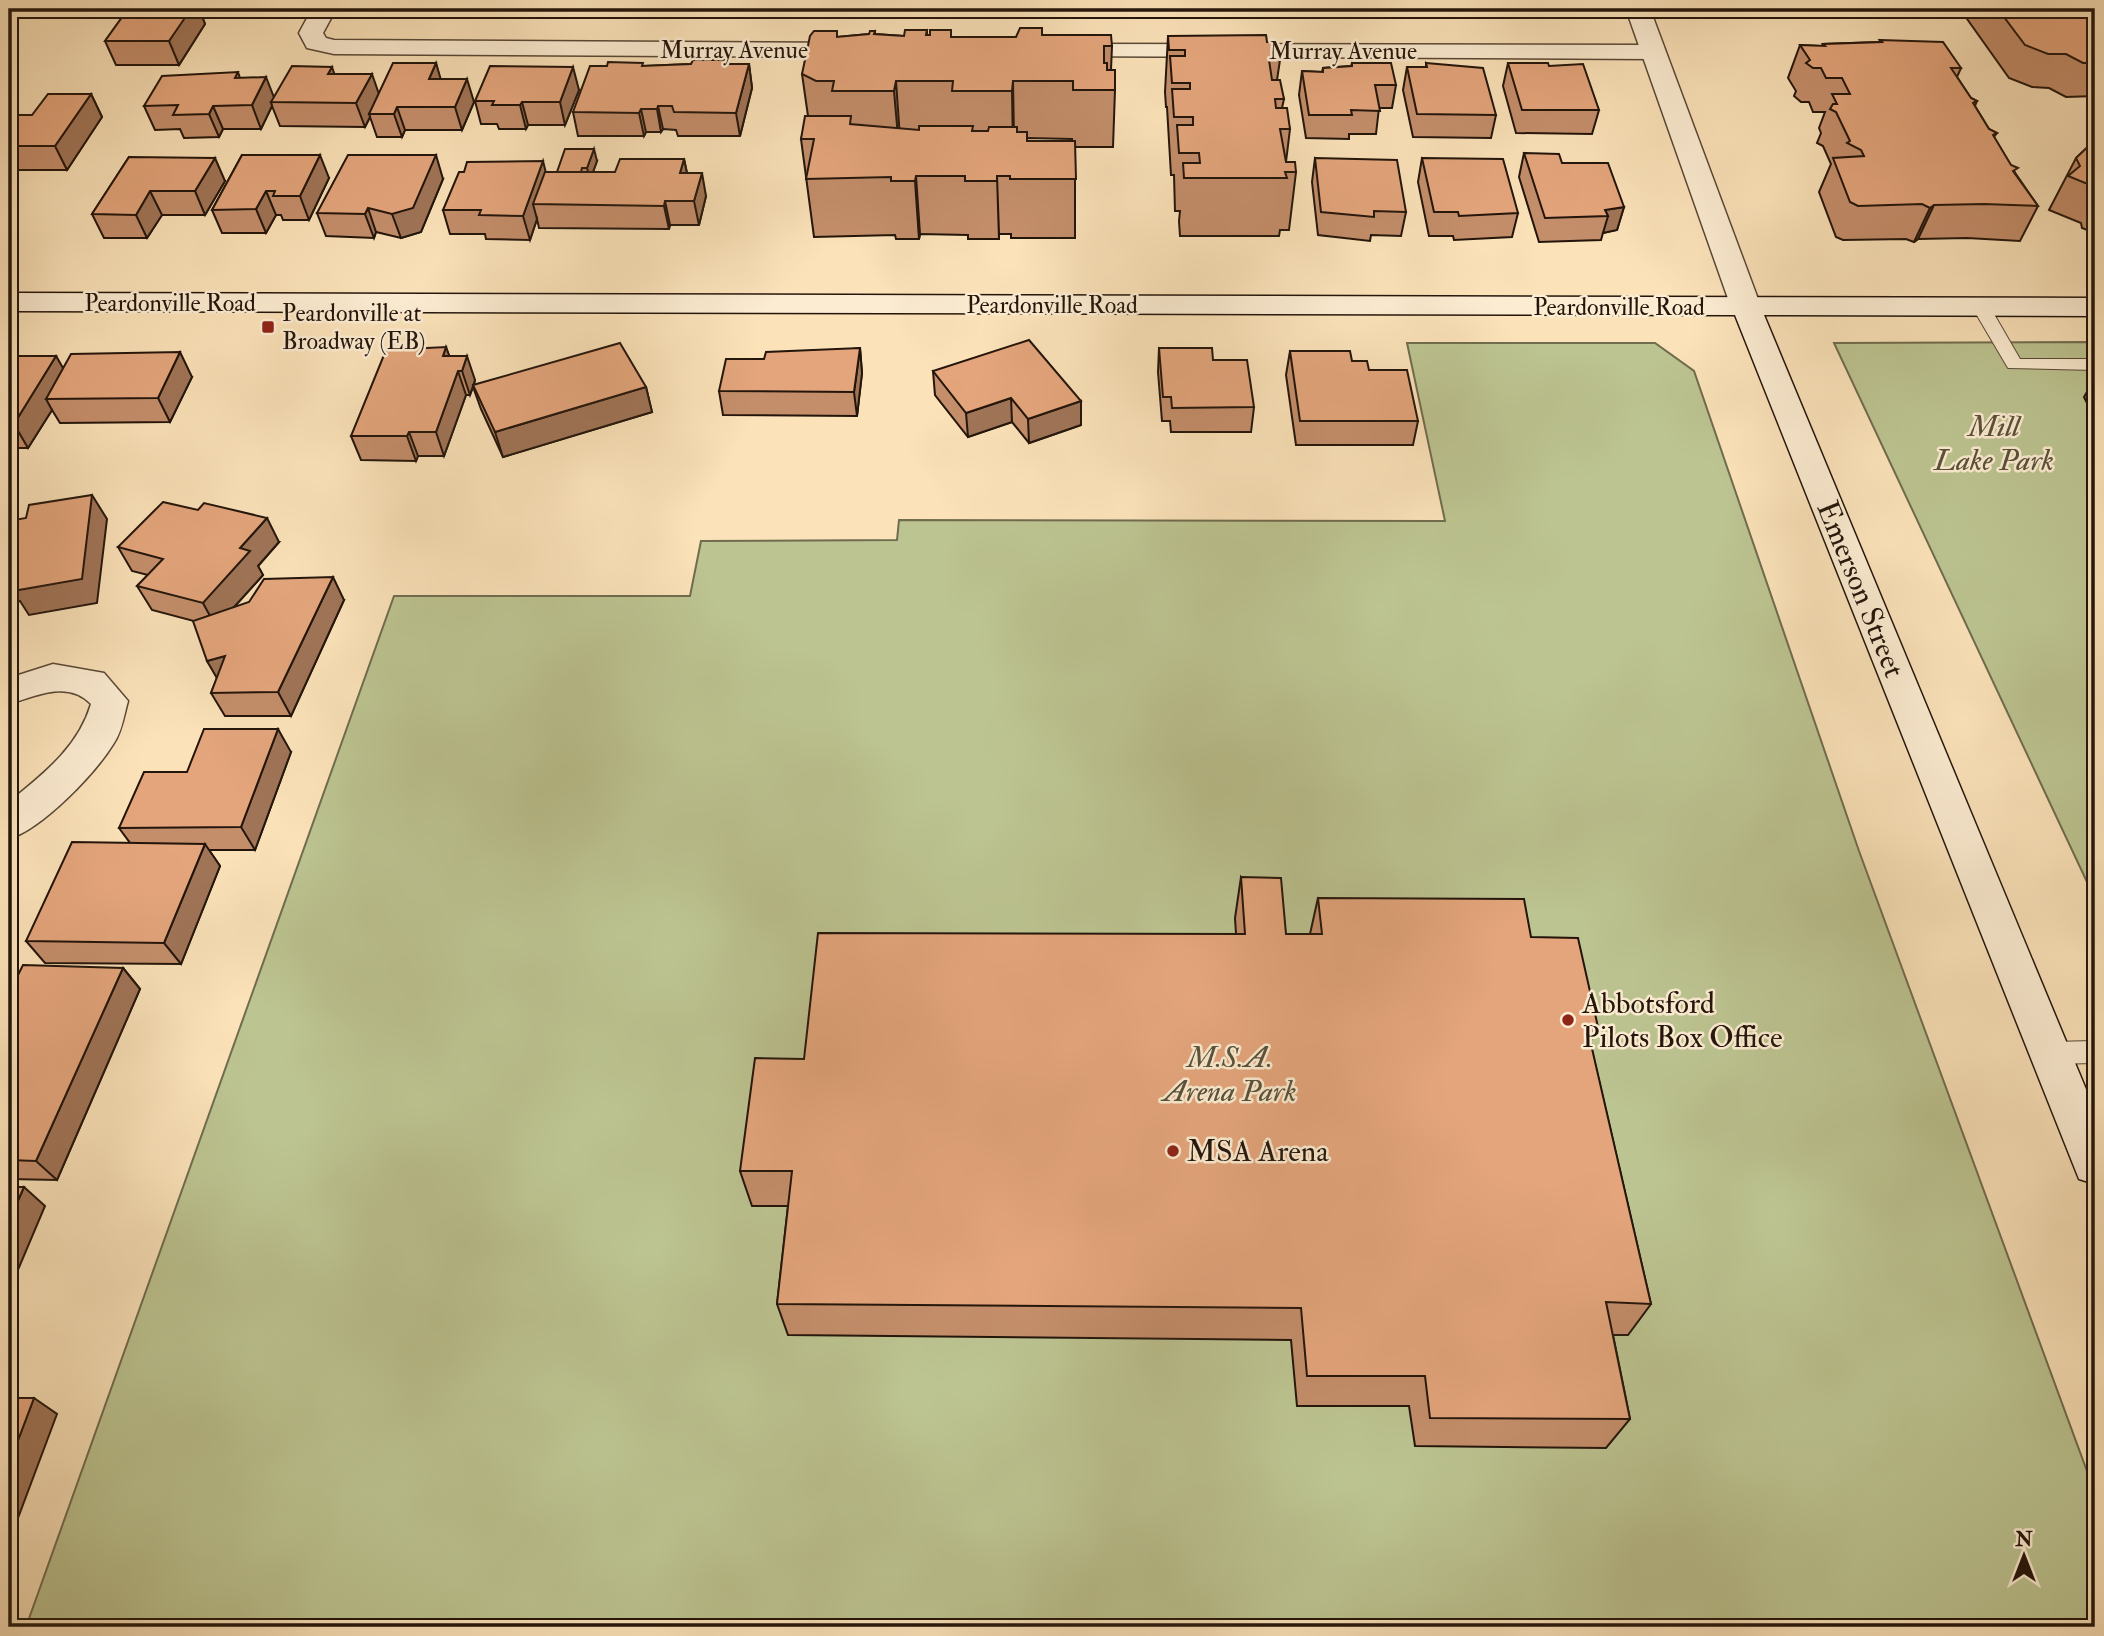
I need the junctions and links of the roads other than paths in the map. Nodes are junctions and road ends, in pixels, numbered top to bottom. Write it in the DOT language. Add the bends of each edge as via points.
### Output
graph roads {
  1 [pos="324,9"];
  2 [pos="1638,9"];
  3 [pos="877,50"];
  4 [pos="1042,51"];
  5 [pos="1653,52"];
  6 [pos="9,302"];
  7 [pos="1746,307"];
  8 [pos="1981,307"];
  9 [pos="2095,307"];
  10 [pos="2095,365"];
  11 [pos="9,691"];
  12 [pos="9,824"];
  13 [pos="2095,1052"];
  14 [pos="2050,1053"];
  15 [pos="2095,1164"];
  1 -- 3 [label="main road, Murray Avenue" via="311,33 316,43 334,47"];
  2 -- 5 [label="main road, Emerson Street"];
  4 -- 5 [label="main road, Murray Avenue"];
  5 -- 7 [label="main road, Emerson Street"];
  6 -- 7 [label="main road, Peardonville Road"];
  7 -- 8 [label="main road, Peardonville Road"];
  7 -- 14 [label="main road, Emerson Street"];
  8 -- 9 [label="main road, Peardonville Road"];
  8 -- 10 [label="lane" via="2014,365"];
  11 -- 12 [label="main road" via="53,677 91,682 110,701 100,735 61,780"];
  13 -- 14 [label="lane"];
  14 -- 15 [label="main road, Emerson Street"];
}
